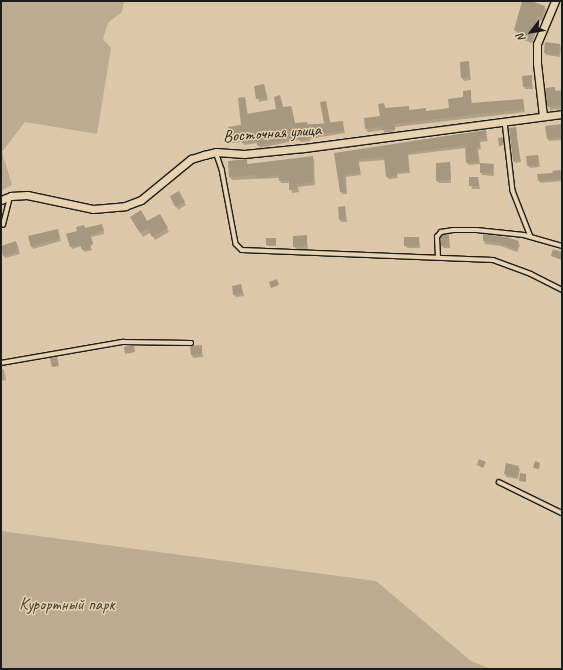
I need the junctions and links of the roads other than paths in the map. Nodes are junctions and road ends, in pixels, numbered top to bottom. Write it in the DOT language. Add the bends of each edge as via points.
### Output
graph roads {
  1 [pos="555,1"];
  2 [pos="562,114"];
  3 [pos="543,116"];
  4 [pos="505,121"];
  5 [pos="216,152"];
  6 [pos="11,196"];
  7 [pos="1,200"];
  8 [pos="3,225"];
  9 [pos="531,237"];
  10 [pos="562,246"];
  11 [pos="438,257"];
  12 [pos="562,290"];
  13 [pos="191,343"];
  14 [pos="1,363"];
  15 [pos="499,482"];
  16 [pos="562,513"];
  1 -- 3 [label="street" via="537,44"];
  2 -- 3 [label="street, Восточная улица"];
  3 -- 4 [label="street, Восточная улица"];
  4 -- 5 [label="street, Восточная улица" via="274,151 244,154"];
  4 -- 9 [label="lane" via="513,191"];
  5 -- 6 [label="street, Восточная улица" via="191,159 141,200 125,206 92,209 27,196"];
  5 -- 11 [label="lane" via="222,169 236,244 242,250"];
  6 -- 7 [label="street, Восточная улица"];
  6 -- 8 [label="lane"];
  9 -- 10 [label="lane"];
  9 -- 11 [label="lane" via="477,230 441,232 437,237"];
  11 -- 12 [label="lane" via="493,260 531,274"];
  13 -- 14 [label="lane" via="123,342"];
  15 -- 16 [label="lane"];
}
